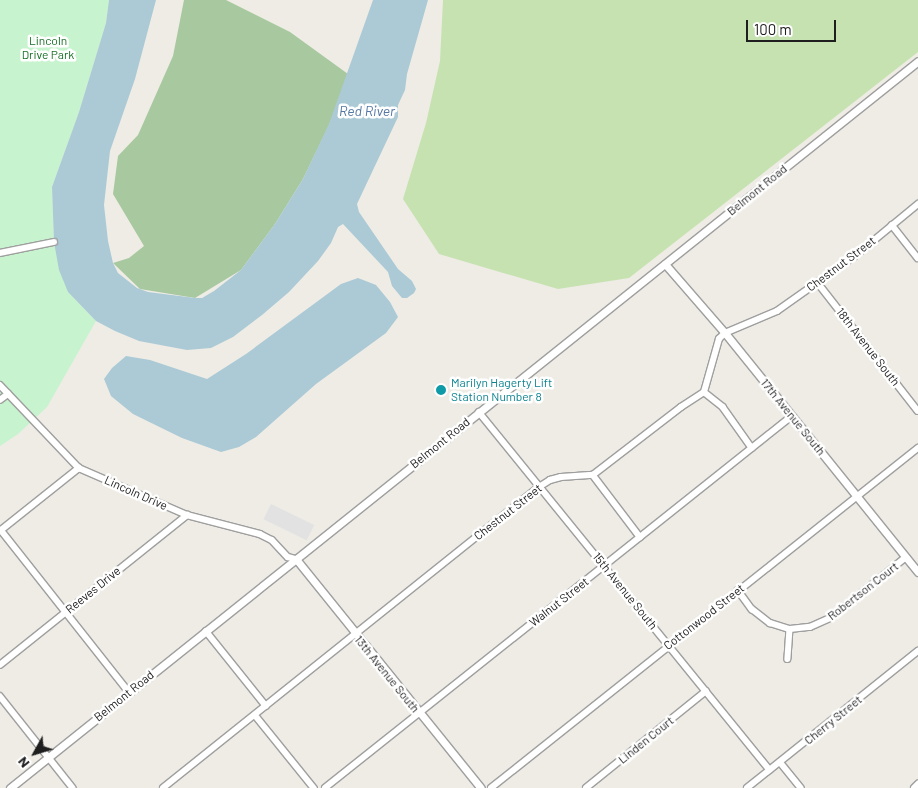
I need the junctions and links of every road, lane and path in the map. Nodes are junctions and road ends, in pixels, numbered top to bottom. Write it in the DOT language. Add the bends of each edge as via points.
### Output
graph roads {
  1 [pos="918,61"];
  2 [pos="918,204"];
  3 [pos="892,225"];
  4 [pos="54,242"];
  5 [pos="0,253"];
  6 [pos="918,258"];
  7 [pos="666,264"];
  8 [pos="818,283"];
  9 [pos="725,333"];
  10 [pos="0,385"];
  11 [pos="704,392"];
  12 [pos="8,394"];
  13 [pos="0,400"];
  14 [pos="918,410"];
  15 [pos="479,412"];
  16 [pos="792,416"];
  17 [pos="752,448"];
  18 [pos="918,448"];
  19 [pos="79,468"];
  20 [pos="593,475"];
  21 [pos="539,487"];
  22 [pos="857,496"];
  23 [pos="187,515"];
  24 [pos="1,531"];
  25 [pos="640,537"];
  26 [pos="906,557"];
  27 [pos="296,559"];
  28 [pos="604,566"];
  29 [pos="918,572"];
  30 [pos="738,590"];
  31 [pos="66,612"];
  32 [pos="790,629"];
  33 [pos="206,631"];
  34 [pos="355,634"];
  35 [pos="668,646"];
  36 [pos="918,651"];
  37 [pos="788,659"];
  38 [pos="0,665"];
  39 [pos="706,691"];
  40 [pos="129,692"];
  41 [pos="0,696"];
  42 [pos="266,706"];
  43 [pos="419,713"];
  44 [pos="255,715"];
  45 [pos="48,757"];
  46 [pos="780,762"];
  47 [pos="770,770"];
  48 [pos="918,784"];
  49 [pos="10,788"];
  50 [pos="74,788"];
  51 [pos="163,788"];
  52 [pos="314,788"];
  53 [pos="325,788"];
  54 [pos="481,788"];
  55 [pos="491,788"];
  56 [pos="586,788"];
  57 [pos="747,788"];
  58 [pos="801,788"];
  59 [pos="913,788"];
  1 -- 7 [label="street, Belmont Road"];
  2 -- 3 [label="street, Chestnut Street"];
  3 -- 6 [label="street"];
  3 -- 8 [label="street, Chestnut Street"];
  4 -- 5 [label="street"];
  7 -- 9 [label="street, 17th Avenue South"];
  7 -- 15 [label="street, Belmont Road"];
  8 -- 9 [label="street, Chestnut Street" via="773,314"];
  8 -- 14 [label="street, 18th Avenue South"];
  9 -- 11 [label="street" via="718,338"];
  9 -- 16 [label="street, 17th Avenue South"];
  10 -- 12 [label="street, Lincoln Drive"];
  11 -- 17 [label="street" via="723,406"];
  11 -- 20 [label="street" via="681,406"];
  12 -- 13 [label="street"];
  12 -- 19 [label="street, Lincoln Drive"];
  15 -- 21 [label="street, 15th Avenue South"];
  15 -- 27 [label="street, Belmont Road"];
  16 -- 17 [label="street, Walnut Street"];
  16 -- 22 [label="street, 17th Avenue South"];
  17 -- 25 [label="street, Walnut Street"];
  18 -- 22 [label="street, Cottonwood Street"];
  19 -- 23 [label="street, Lincoln Drive"];
  19 -- 24 [label="street"];
  20 -- 21 [label="street, Chestnut Street" via="561,477"];
  20 -- 25 [label="street"];
  21 -- 28 [label="street, 15th Avenue South"];
  21 -- 34 [label="street, Chestnut Street"];
  22 -- 26 [label="street, 17th Avenue South"];
  22 -- 30 [label="street, Cottonwood Street"];
  23 -- 27 [label="street, Lincoln Drive" via="260,534 272,540 288,557"];
  23 -- 31 [label="street, Reeves Drive"];
  24 -- 31 [label="street"];
  25 -- 28 [label="street, Walnut Street"];
  26 -- 29 [label="street, 17th Avenue South"];
  26 -- 32 [label="street, Robertson Court" via="832,617 810,627"];
  27 -- 33 [label="street, Belmont Road"];
  27 -- 34 [label="street, 13th Avenue South"];
  28 -- 35 [label="street, 15th Avenue South"];
  28 -- 43 [label="street, Walnut Street"];
  30 -- 32 [label="street, Robertson Court" via="752,609 770,623"];
  30 -- 35 [label="street, Cottonwood Street"];
  31 -- 38 [label="street, Reeves Drive"];
  31 -- 40 [label="street"];
  32 -- 37 [label="street"];
  33 -- 40 [label="street, Belmont Road"];
  33 -- 42 [label="street"];
  34 -- 42 [label="street, Chestnut Street"];
  34 -- 43 [label="street, 13th Avenue South"];
  35 -- 39 [label="street, 15th Avenue South"];
  35 -- 55 [label="street, Cottonwood Street"];
  36 -- 46 [label="street, Cherry Street"];
  39 -- 47 [label="street, 15th Avenue South"];
  39 -- 56 [label="street, Linden Court"];
  40 -- 45 [label="street, Belmont Road"];
  41 -- 45 [label="street"];
  42 -- 44 [label="street, Chestnut Street"];
  43 -- 53 [label="street, Walnut Street"];
  43 -- 54 [label="street, 13th Avenue South"];
  44 -- 51 [label="street, Chestnut Street"];
  44 -- 52 [label="street"];
  45 -- 49 [label="street, Belmont Road"];
  45 -- 50 [label="street"];
  46 -- 47 [label="street, Cherry Street"];
  46 -- 58 [label="street"];
  47 -- 57 [label="street, Cherry Street"];
  48 -- 59 [label="street"];
}
